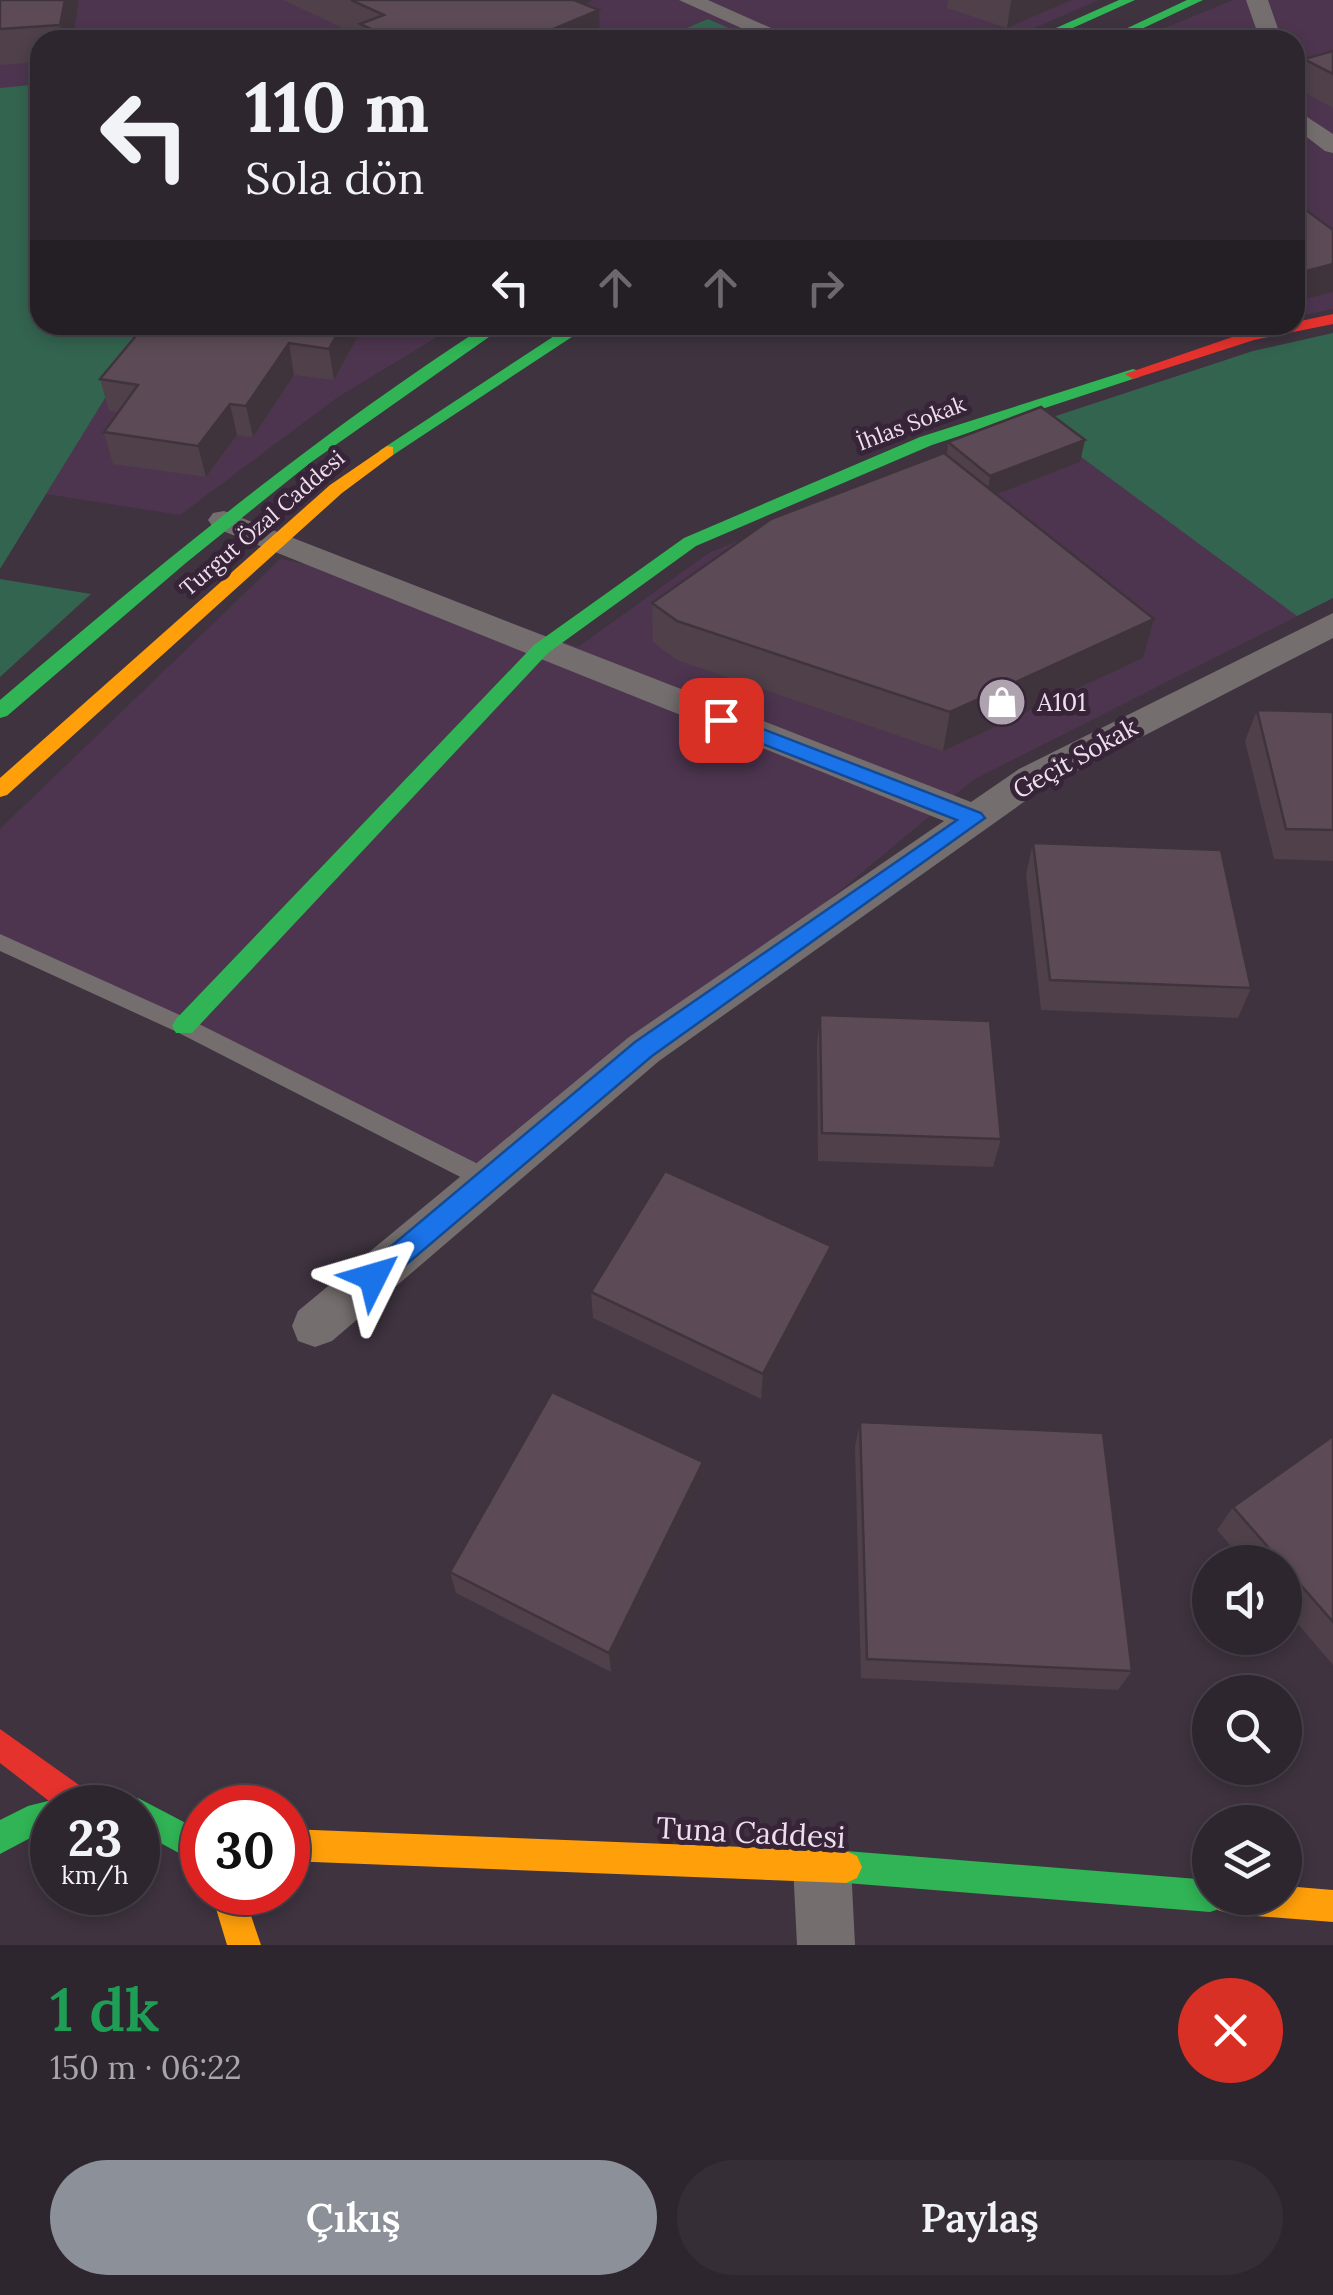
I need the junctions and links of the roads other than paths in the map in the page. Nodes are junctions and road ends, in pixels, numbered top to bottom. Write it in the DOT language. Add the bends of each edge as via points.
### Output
graph roads {
  1 [pos="690,0"];
  2 [pos="1130,0"];
  3 [pos="1197,0"];
  4 [pos="1256,0"];
  5 [pos="763,30"];
  6 [pos="1059,30"];
  7 [pos="1130,30"];
  8 [pos="1266,30"];
  9 [pos="1305,124"];
  10 [pos="1333,146"];
  11 [pos="1333,318"];
  12 [pos="1305,322"];
  13 [pos="482,335"];
  14 [pos="566,335"];
  15 [pos="1231,335"];
  16 [pos="224,520"];
  17 [pos="276,541"];
  18 [pos="1333,624"];
  19 [pos="540,649"];
  20 [pos="0,711"];
  21 [pos="0,790"];
  22 [pos="974,818"];
  23 [pos="0,942"];
  24 [pos="184,1026"];
  25 [pos="488,1180"];
  26 [pos="315,1326"];
  27 [pos="0,1744"];
  28 [pos="54,1785"];
  29 [pos="30,1822"];
  30 [pos="0,1838"];
  31 [pos="310,1846"];
  32 [pos="822,1865"];
  33 [pos="1192,1895"];
  34 [pos="1302,1904"];
  35 [pos="1333,1906"];
  36 [pos="234,1915"];
  37 [pos="244,1945"];
  38 [pos="826,1945"];
  1 -- 5 [label="street"];
  2 -- 6 [label="street"];
  3 -- 7 [label="street"];
  4 -- 8 [label="street"];
  9 -- 10 [label="street"];
  11 -- 12 [label="street, İhlas Sokak"];
  13 -- 16 [label="street, Turgut Özal Caddesi" via="360,414"];
  14 -- 17 [label="street, Turgut Özal Caddesi" via="403,439"];
  15 -- 19 [label="street, İhlas Sokak" via="926,441 690,542"];
  16 -- 17 [label="street"];
  16 -- 20 [label="street, Turgut Özal Caddesi"];
  17 -- 19 [label="street"];
  17 -- 21 [label="street, Turgut Özal Caddesi"];
  18 -- 22 [label="street, Geçit Sokak" via="1032,778"];
  19 -- 22 [label="street"];
  19 -- 24 [label="street, İhlas Sokak"];
  22 -- 25 [label="street, Geçit Sokak" via="644,1049"];
  23 -- 24 [label="lane"];
  24 -- 25 [label="lane"];
  25 -- 26 [label="street, Geçit Sokak"];
  27 -- 28 [label="street"];
  29 -- 30 [label="street"];
  31 -- 32 [label="street, Tuna Caddesi"];
  32 -- 33 [label="street, Tuna Caddesi"];
  32 -- 38 [label="street"];
  34 -- 35 [label="street"];
  36 -- 37 [label="street"];
}
